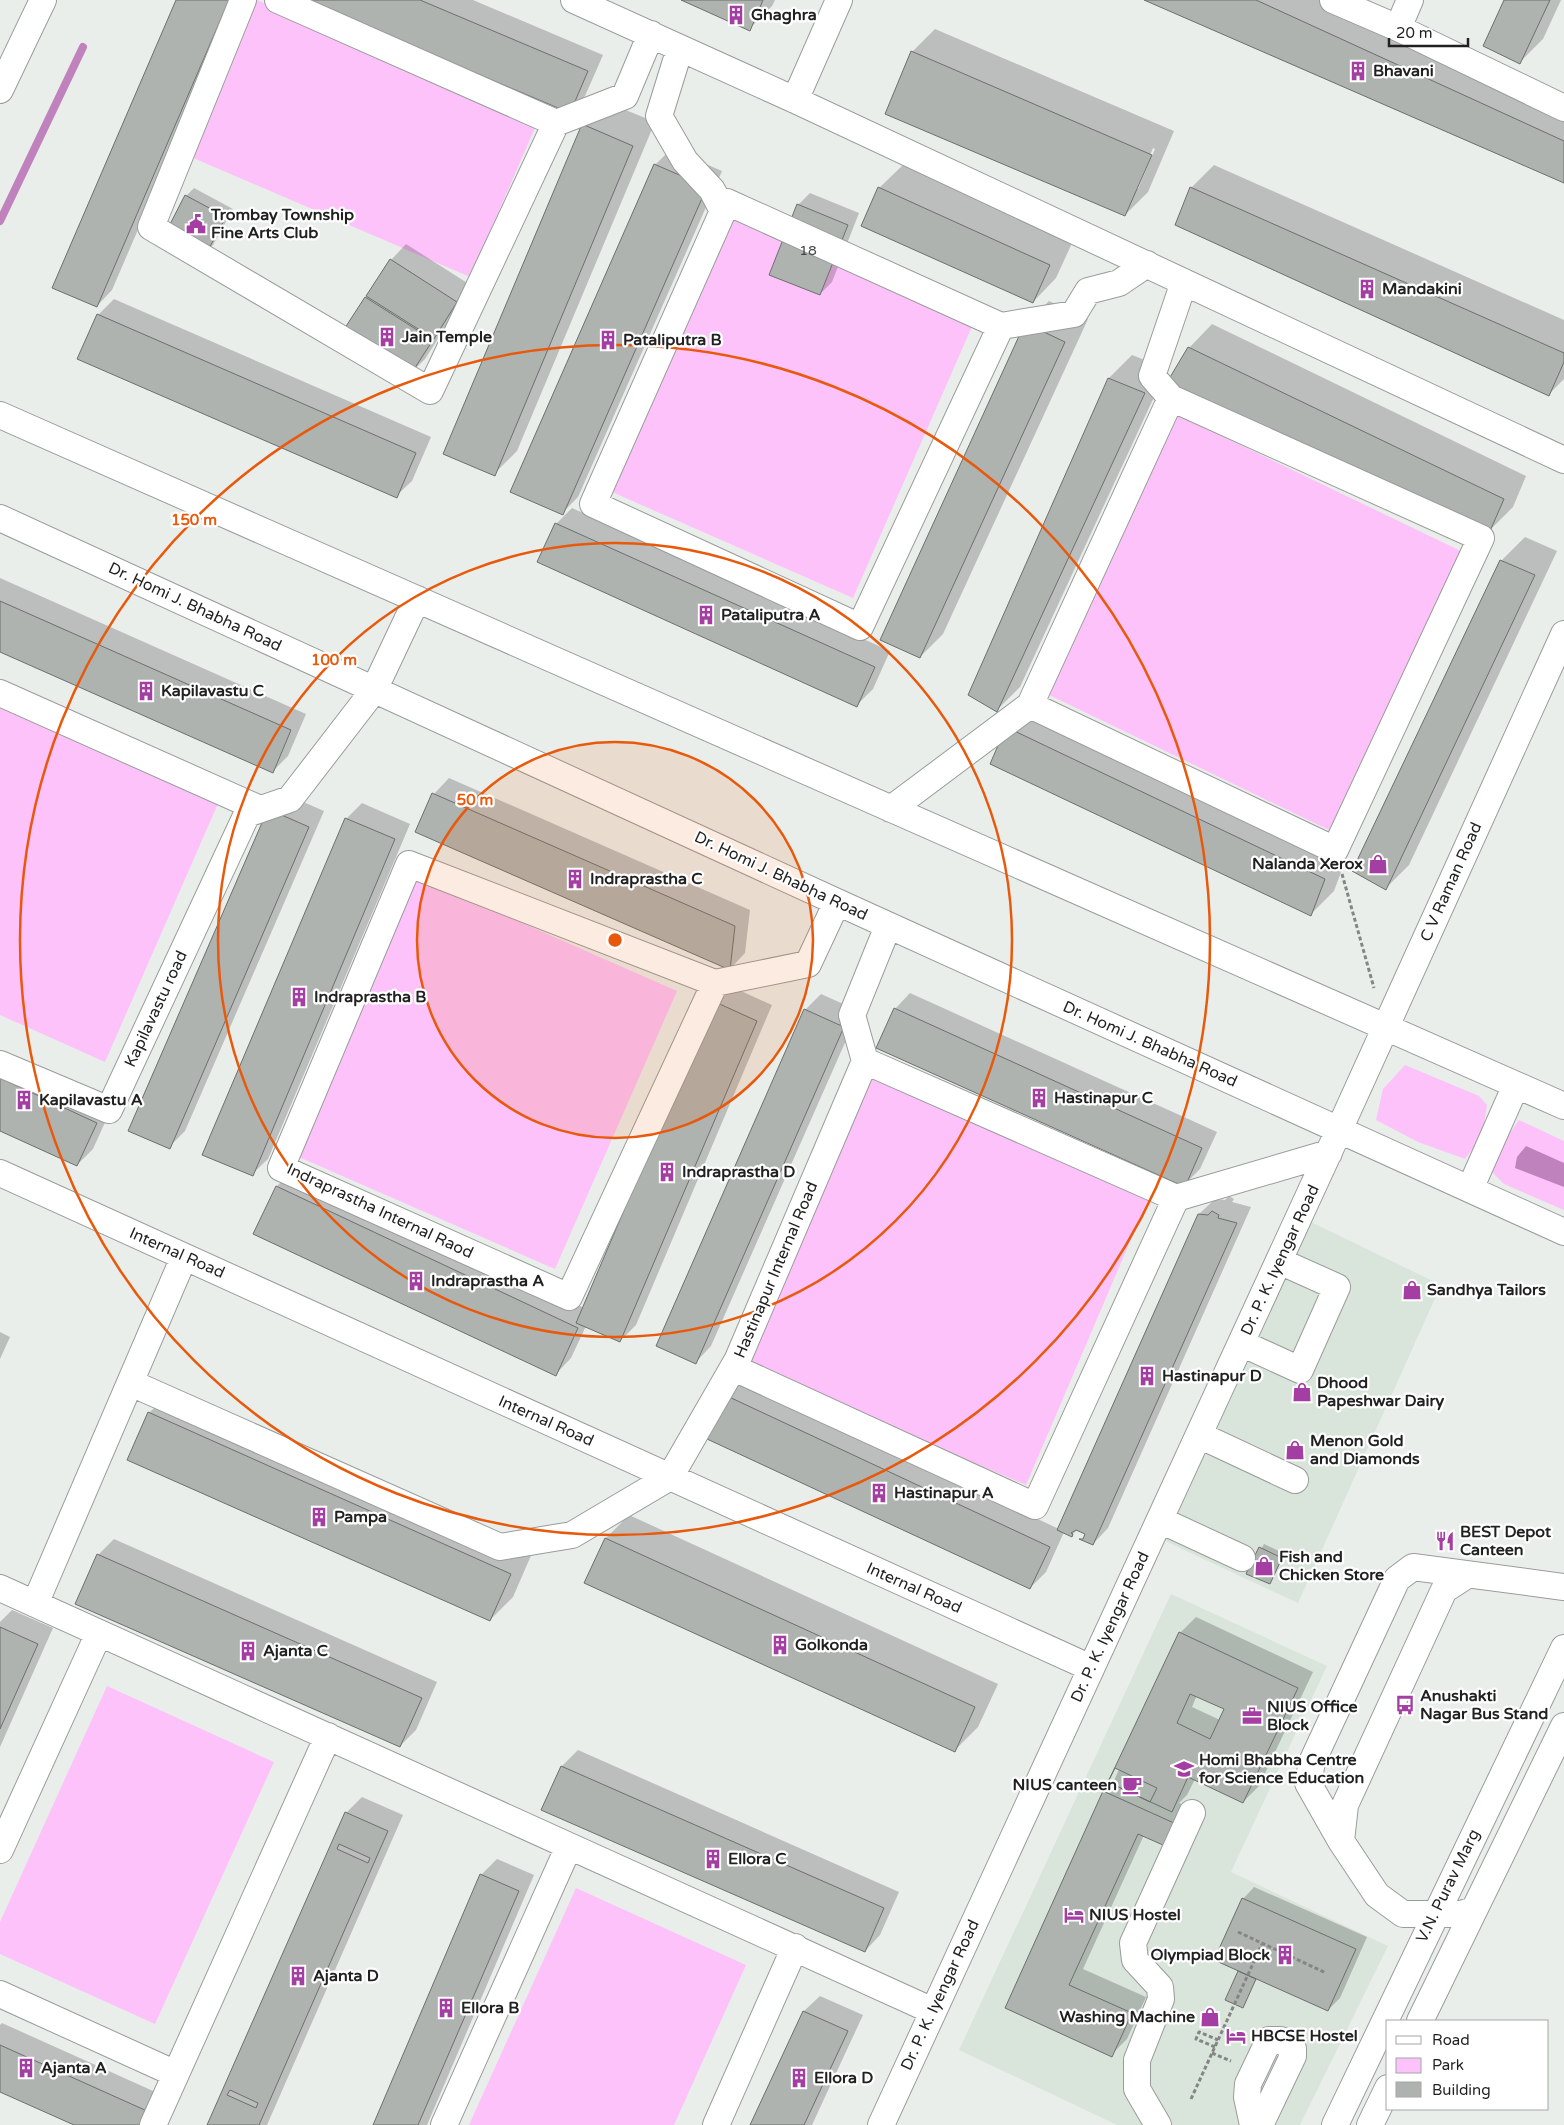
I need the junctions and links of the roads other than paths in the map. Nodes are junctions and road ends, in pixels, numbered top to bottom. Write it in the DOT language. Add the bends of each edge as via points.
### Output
graph roads {
  1 [pos="43,0"];
  2 [pos="243,0"];
  3 [pos="278,0"];
  4 [pos="574,0"];
  5 [pos="839,0"];
  6 [pos="1333,0"];
  7 [pos="1410,0"];
  8 [pos="1398,28"];
  9 [pos="651,34"];
  10 [pos="680,48"];
  11 [pos="0,90"];
  12 [pos="796,100"];
  13 [pos="1564,108"];
  14 [pos="556,123"];
  15 [pos="723,211"];
  16 [pos="1147,264"];
  17 [pos="1184,282"];
  18 [pos="1001,326"];
  19 [pos="1172,398"];
  20 [pos="0,415"];
  21 [pos="1564,460"];
  22 [pos="0,518"];
  23 [pos="417,599"];
  24 [pos="1564,634"];
  25 [pos="374,690"];
  26 [pos="0,694"];
  27 [pos="1030,705"];
  28 [pos="260,809"];
  29 [pos="891,809"];
  30 [pos="837,902"];
  31 [pos="888,926"];
  32 [pos="716,983"];
  33 [pos="1385,1028"];
  34 [pos="865,1061"];
  35 [pos="0,1064"];
  36 [pos="1516,1085"];
  37 [pos="1564,1106"];
  38 [pos="1340,1130"];
  39 [pos="1328,1154"];
  40 [pos="0,1173"];
  41 [pos="1470,1189"];
  42 [pos="1176,1198"];
  43 [pos="1564,1232"];
  44 [pos="184,1257"];
  45 [pos="1279,1260"];
  46 [pos="1241,1343"];
  47 [pos="738,1359"];
  48 [pos="131,1383"];
  49 [pos="1199,1435"];
  50 [pos="670,1477"];
  51 [pos="1295,1480"];
  52 [pos="1160,1520"];
  53 [pos="1242,1558"];
  54 [pos="1467,1575"];
  55 [pos="0,1588"];
  56 [pos="1564,1588"];
  57 [pos="35,1604"];
  58 [pos="99,1633"];
  59 [pos="1564,1648"];
  60 [pos="1091,1668"];
  61 [pos="1564,1726"];
  62 [pos="328,1736"];
  63 [pos="1192,1813"];
  64 [pos="1341,1840"];
  65 [pos="569,1846"];
  66 [pos="0,1850"];
  67 [pos="1473,1910"];
  68 [pos="1434,1916"];
  69 [pos="795,1948"];
  70 [pos="0,1994"];
  71 [pos="933,2011"];
  72 [pos="1420,2020"];
  73 [pos="176,2074"];
  74 [pos="1386,2092"];
  75 [pos="153,2125"];
  76 [pos="444,2125"];
  77 [pos="716,2125"];
  78 [pos="880,2125"];
  79 [pos="1158,2125"];
  80 [pos="1253,2125"];
  81 [pos="1260,2125"];
  82 [pos="1335,2125"];
  83 [pos="1370,2125"];
  1 -- 11 [label="street"];
  2 -- 14 [label="street" via="151,228 430,391"];
  3 -- 14 [label="street"];
  4 -- 9 [label="street"];
  5 -- 12 [label="street"];
  6 -- 8 [label="street"];
  7 -- 8 [label="street"];
  8 -- 13 [label="street"];
  9 -- 10 [label="street"];
  9 -- 14 [label="street" via="625,96"];
  10 -- 12 [label="street"];
  10 -- 15 [label="street" via="658,116 685,161 712,190"];
  12 -- 16 [label="street"];
  15 -- 18 [label="street" via="727,202"];
  15 -- 18 [label="street" via="593,504 860,627"];
  16 -- 17 [label="street"];
  16 -- 18 [label="street" via="1119,282 1088,291 1074,314"];
  17 -- 19 [label="street" via="1152,376"];
  17 -- 21 [label="street"];
  19 -- 27 [label="street"];
  19 -- 27 [label="street" via="1482,538 1335,850"];
  20 -- 23 [label="street"];
  22 -- 25 [label="street, Dr. Homi J. Bhabha Road"];
  23 -- 25 [label="street, Kapilavastu road"];
  23 -- 29 [label="street"];
  24 -- 33 [label="street, C V Raman Road"];
  25 -- 28 [label="street, Kapilavastu road" via="290,799"];
  25 -- 30 [label="street, Dr. Homi J. Bhabha Road"];
  26 -- 28 [label="street"];
  27 -- 29 [label="street"];
  28 -- 35 [label="street, Kapilavastu road" via="247,814 109,1110"];
  29 -- 33 [label="street"];
  30 -- 31 [label="street, Dr. Homi J. Bhabha Road"];
  30 -- 32 [label="street" via="808,964"];
  31 -- 34 [label="street" via="852,1015"];
  31 -- 38 [label="street, Dr. Homi J. Bhabha Road"];
  32 -- 32 [label="street, Indraprastha Internal Raod" via="570,1297 281,1168 409,864"];
  33 -- 36 [label="street"];
  33 -- 38 [label="street, C V Raman Road"];
  34 -- 42 [label="street"];
  34 -- 47 [label="street, Hastinapur Internal Road"];
  36 -- 37 [label="street"];
  36 -- 41 [label="street"];
  38 -- 39 [label="street, Dr. P. K. Iyengar Road"];
  38 -- 41 [label="street, Dr. Homi J. Bhabha Road"];
  39 -- 42 [label="street"];
  39 -- 45 [label="street, Dr. P. K. Iyengar Road"];
  40 -- 44 [label="street, Internal Road"];
  41 -- 43 [label="street, Dr. Homi J. Bhabha Road"];
  42 -- 47 [label="street, Hastinapur Internal Road" via="1035,1506 734,1368"];
  44 -- 48 [label="street"];
  44 -- 50 [label="street, Internal Road"];
  45 -- 46 [label="street, Dr. P. K. Iyengar Road"];
  45 -- 46 [label="street" via="1337,1287 1300,1370"];
  46 -- 49 [label="street, Dr. P. K. Iyengar Road"];
  47 -- 50 [label="street"];
  48 -- 50 [label="street" via="500,1547 572,1535"];
  48 -- 57 [label="street"];
  49 -- 51 [label="street"];
  49 -- 52 [label="street, Dr. P. K. Iyengar Road"];
  50 -- 60 [label="street, Internal Road"];
  52 -- 53 [label="street"];
  52 -- 60 [label="street, Dr. P. K. Iyengar Road"];
  54 -- 56 [label="street"];
  54 -- 64 [label="street" via="1444,1590 1345,1805"];
  54 -- 64 [label="street" via="1412,1567 1397,1579 1312,1762 1308,1783"];
  55 -- 57 [label="street"];
  57 -- 58 [label="street"];
  58 -- 62 [label="street"];
  58 -- 66 [label="street"];
  59 -- 68 [label="street, V.N. Purav Marg"];
  60 -- 71 [label="street, Dr. P. K. Iyengar Road"];
  61 -- 67 [label="street, V.N. Purav Marg"];
  62 -- 65 [label="street"];
  62 -- 73 [label="street"];
  63 -- 79 [label="street" via="1133,1943 1135,1960 1160,1986 1161,1999 1137,2060 1137,2089"];
  64 -- 68 [label="street" via="1377,1895 1404,1914"];
  65 -- 69 [label="street"];
  65 -- 76 [label="street"];
  67 -- 68 [label="street"];
  67 -- 72 [label="street, V.N. Purav Marg"];
  68 -- 82 [label="street, V.N. Purav Marg"];
  69 -- 71 [label="street"];
  69 -- 77 [label="street"];
  70 -- 73 [label="street"];
  71 -- 78 [label="street, Dr. P. K. Iyengar Road"];
  73 -- 75 [label="street"];
  74 -- 83 [label="street"];
  80 -- 81 [label="street" via="1247,2097 1248,2084 1269,2040 1282,2040 1293,2049 1293,2056"];
}
